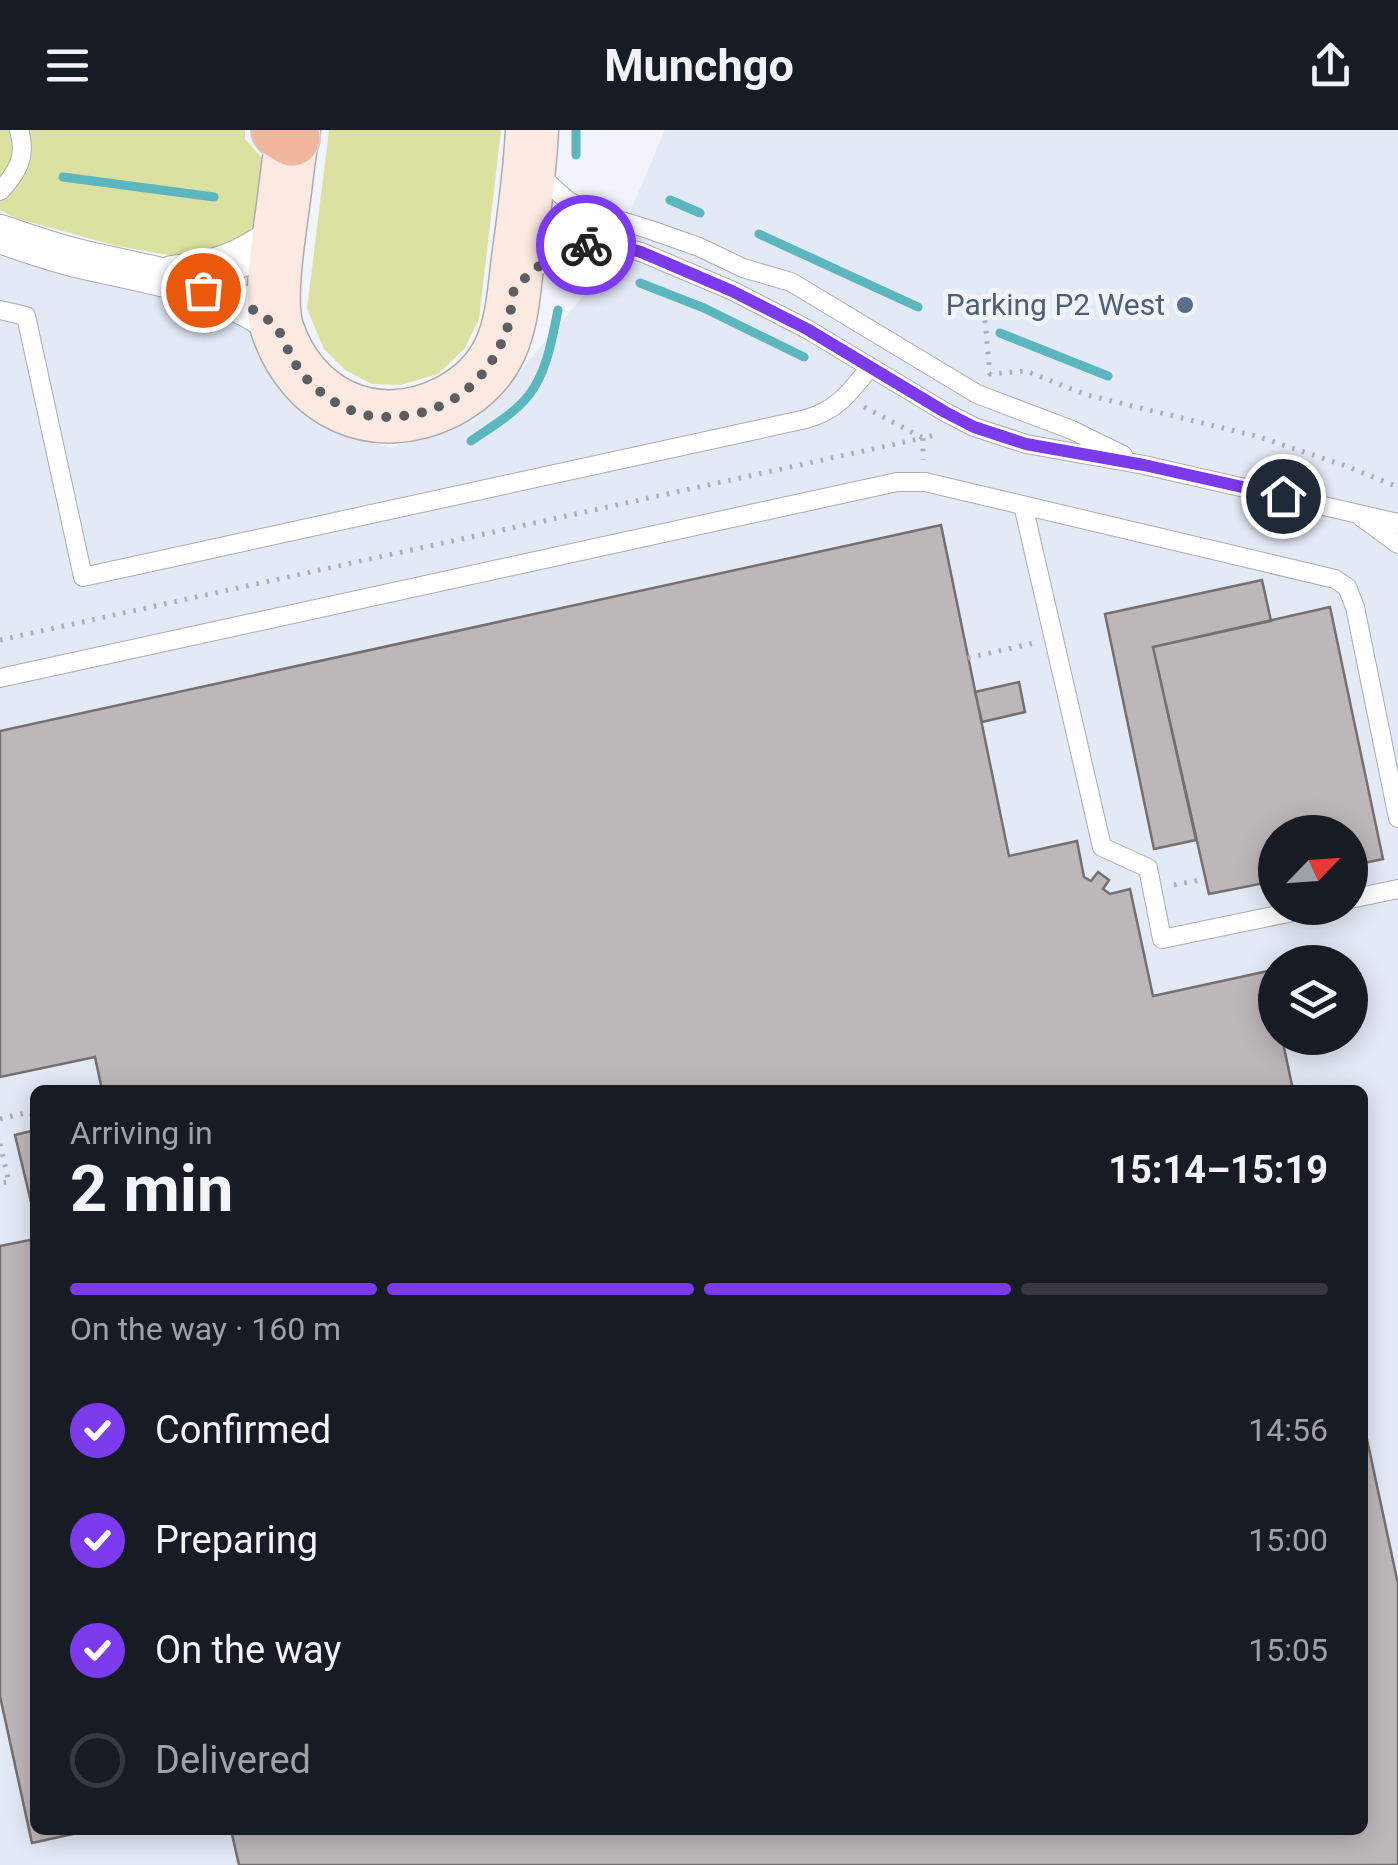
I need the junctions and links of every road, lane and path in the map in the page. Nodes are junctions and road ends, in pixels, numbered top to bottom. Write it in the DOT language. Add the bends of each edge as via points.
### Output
graph roads {
  1 [pos="18,130"];
  2 [pos="289,132"];
  3 [pos="531,148"];
  4 [pos="0,191"];
  5 [pos="0,234"];
  6 [pos="280,234"];
  7 [pos="165,276"];
  8 [pos="514,289"];
  9 [pos="0,310"];
  10 [pos="984,310"];
  11 [pos="276,325"];
  12 [pos="929,365"];
  13 [pos="870,367"];
  14 [pos="912,392"];
  15 [pos="857,404"];
  16 [pos="939,434"];
  17 [pos="923,438"];
  18 [pos="923,463"];
  19 [pos="1144,465"];
  20 [pos="1398,487"];
  21 [pos="1023,505"];
  22 [pos="1352,511"];
  23 [pos="1398,523"];
  24 [pos="1398,544"];
  25 [pos="0,640"];
  26 [pos="1040,642"];
  27 [pos="968,658"];
  28 [pos="0,678"];
  29 [pos="1398,818"];
  30 [pos="1205,878"];
  31 [pos="1161,888"];
  32 [pos="1398,889"];
  33 [pos="1368,895"];
  34 [pos="1258,920"];
  35 [pos="30,1113"];
  36 [pos="0,1119"];
  37 [pos="0,1144"];
  38 [pos="0,1183"];
  1 -- 4 [label="lane" via="23,158"];
  2 -- 6 [label="street"];
  3 -- 8 [label="street"];
  3 -- 12 [label="lane" via="568,201 791,282"];
  5 -- 7 [label="street"];
  6 -- 7 [label="street" via="234,263"];
  6 -- 11 [label="street"];
  7 -- 11 [label="street" via="231,298"];
  8 -- 11 [label="street" via="500,350 482,377 462,395 404,417 371,416 310,384"];
  8 -- 13 [label="lane" via="540,264 568,250 616,245 732,291"];
  9 -- 13 [label="lane" via="26,316 83,578 806,420 846,398"];
  10 -- 20 [label="path" via="990,374 1026,371 1087,394 1256,436"];
  12 -- 14 [label="lane"];
  12 -- 19 [label="lane" via="976,394"];
  13 -- 14 [label="lane"];
  14 -- 19 [label="lane" via="974,427 1026,444"];
  15 -- 17 [label="path"];
  16 -- 17 [label="path"];
  17 -- 18 [label="path"];
  17 -- 25 [label="path"];
  19 -- 22 [label="lane"];
  21 -- 28 [label="lane" via="925,482 897,482"];
  21 -- 29 [label="lane" via="1335,579 1347,588"];
  21 -- 34 [label="lane" via="1102,847 1148,868 1162,940"];
  22 -- 23 [label="lane"];
  22 -- 24 [label="lane"];
  26 -- 27 [label="path"];
  30 -- 31 [label="path"];
  32 -- 33 [label="lane"];
  35 -- 36 [label="path"];
  37 -- 38 [label="path" via="9,1182"];
}
